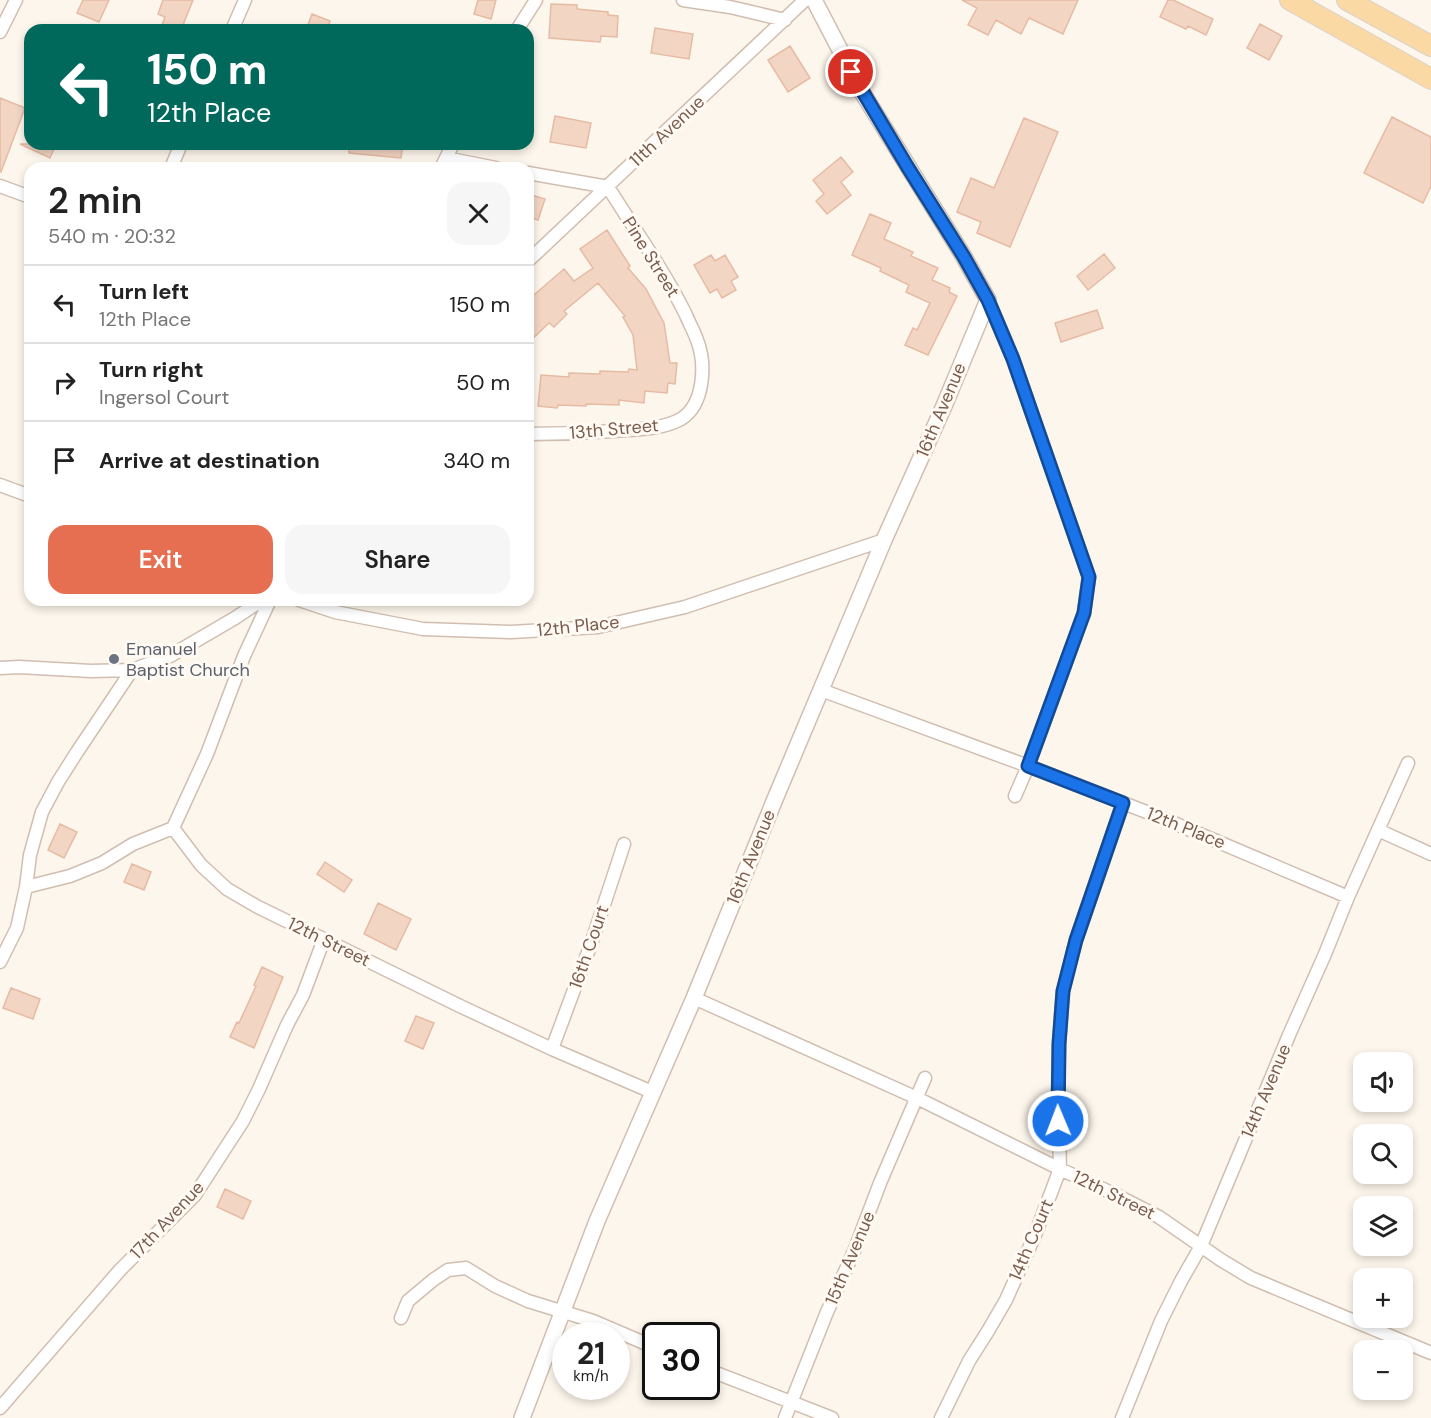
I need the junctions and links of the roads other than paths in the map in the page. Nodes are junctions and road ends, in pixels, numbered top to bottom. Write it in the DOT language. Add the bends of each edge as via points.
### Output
graph roads {
  1 [pos="15,0"];
  2 [pos="245,0"];
  3 [pos="536,0"];
  4 [pos="683,0"];
  5 [pos="805,0"];
  6 [pos="814,0"];
  7 [pos="1290,0"];
  8 [pos="1347,0"];
  9 [pos="785,20"];
  10 [pos="235,24"];
  11 [pos="521,24"];
  12 [pos="0,32"];
  13 [pos="1431,46"];
  14 [pos="1431,79"];
  15 [pos="534,174"];
  16 [pos="0,186"];
  17 [pos="608,187"];
  18 [pos="24,195"];
  19 [pos="534,255"];
  20 [pos="988,300"];
  21 [pos="694,405"];
  22 [pos="534,434"];
  23 [pos="0,485"];
  24 [pos="24,494"];
  25 [pos="884,540"];
  26 [pos="252,606"];
  27 [pos="267,606"];
  28 [pos="316,606"];
  29 [pos="0,668"];
  30 [pos="132,670"];
  31 [pos="821,690"];
  32 [pos="1408,763"];
  33 [pos="1028,766"];
  34 [pos="1015,796"];
  35 [pos="1123,803"];
  36 [pos="173,828"];
  37 [pos="1378,830"];
  38 [pos="624,844"];
  39 [pos="1431,854"];
  40 [pos="26,887"];
  41 [pos="1348,897"];
  42 [pos="324,939"];
  43 [pos="0,962"];
  44 [pos="694,998"];
  45 [pos="552,1049"];
  46 [pos="925,1078"];
  47 [pos="652,1092"];
  48 [pos="917,1098"];
  49 [pos="1060,1169"];
  50 [pos="1201,1246"];
  51 [pos="562,1312"];
  52 [pos="401,1318"];
  53 [pos="642,1342"];
  54 [pos="1431,1353"];
  55 [pos="720,1374"];
  56 [pos="792,1402"];
  57 [pos="0,1408"];
  58 [pos="522,1418"];
  59 [pos="785,1418"];
  60 [pos="832,1418"];
  61 [pos="941,1418"];
  62 [pos="1122,1418"];
  1 -- 12 [label="street"];
  2 -- 10 [label="street"];
  3 -- 11 [label="street"];
  4 -- 9 [label="street"];
  5 -- 9 [label="street, 11th Avenue"];
  6 -- 20 [label="street" via="862,92"];
  7 -- 14 [label="main road"];
  8 -- 13 [label="main road"];
  9 -- 17 [label="street, 11th Avenue"];
  15 -- 17 [label="street"];
  16 -- 18 [label="street"];
  17 -- 19 [label="street, 11th Avenue"];
  17 -- 21 [label="street, Pine Street" via="674,292 697,339 703,373"];
  20 -- 25 [label="street, 16th Avenue"];
  20 -- 33 [label="street" via="1013,359 1089,577 1084,613"];
  21 -- 22 [label="street, 13th Street" via="683,418 651,428"];
  23 -- 24 [label="street"];
  25 -- 28 [label="street, 12th Place" via="685,607 598,627 511,632 423,629"];
  25 -- 31 [label="street, 16th Avenue"];
  26 -- 30 [label="street" via="170,656"];
  27 -- 36 [label="street"];
  29 -- 30 [label="street"];
  30 -- 40 [label="street" via="76,752 42,812"];
  31 -- 33 [label="street, 12th Place"];
  31 -- 44 [label="street, 16th Avenue"];
  32 -- 37 [label="street, 14th Avenue"];
  33 -- 34 [label="street"];
  33 -- 35 [label="street, 12th Place"];
  35 -- 41 [label="street, 12th Place"];
  35 -- 49 [label="street, 14th Court" via="1076,940 1063,991 1058,1097"];
  36 -- 40 [label="street" via="70,876"];
  36 -- 42 [label="street, 12th Street" via="227,889"];
  37 -- 39 [label="street"];
  37 -- 41 [label="street, 14th Avenue"];
  38 -- 45 [label="street, 16th Court"];
  40 -- 43 [label="street" via="17,928"];
  41 -- 50 [label="street, 14th Avenue"];
  42 -- 45 [label="street, 12th Street"];
  42 -- 57 [label="street, 17th Avenue" via="303,995 243,1121 195,1195 120,1270"];
  44 -- 47 [label="street, 16th Avenue"];
  44 -- 48 [label="street, 12th Street"];
  45 -- 47 [label="street, 12th Street"];
  46 -- 48 [label="street"];
  47 -- 51 [label="street, 16th Avenue"];
  48 -- 49 [label="street, 12th Street"];
  48 -- 56 [label="street, 15th Avenue"];
  49 -- 50 [label="street, 12th Street" via="1159,1217"];
  49 -- 61 [label="street, 14th Court" via="1006,1300"];
  50 -- 54 [label="street, 12th Street" via="1251,1278"];
  50 -- 62 [label="street, 14th Avenue" via="1161,1321"];
  51 -- 52 [label="street" via="528,1302 466,1268 448,1270 433,1280 408,1301"];
  51 -- 53 [label="street"];
  51 -- 58 [label="street, 16th Avenue"];
  55 -- 56 [label="street"];
  56 -- 59 [label="street, 15th Avenue"];
  56 -- 60 [label="street"];
}
